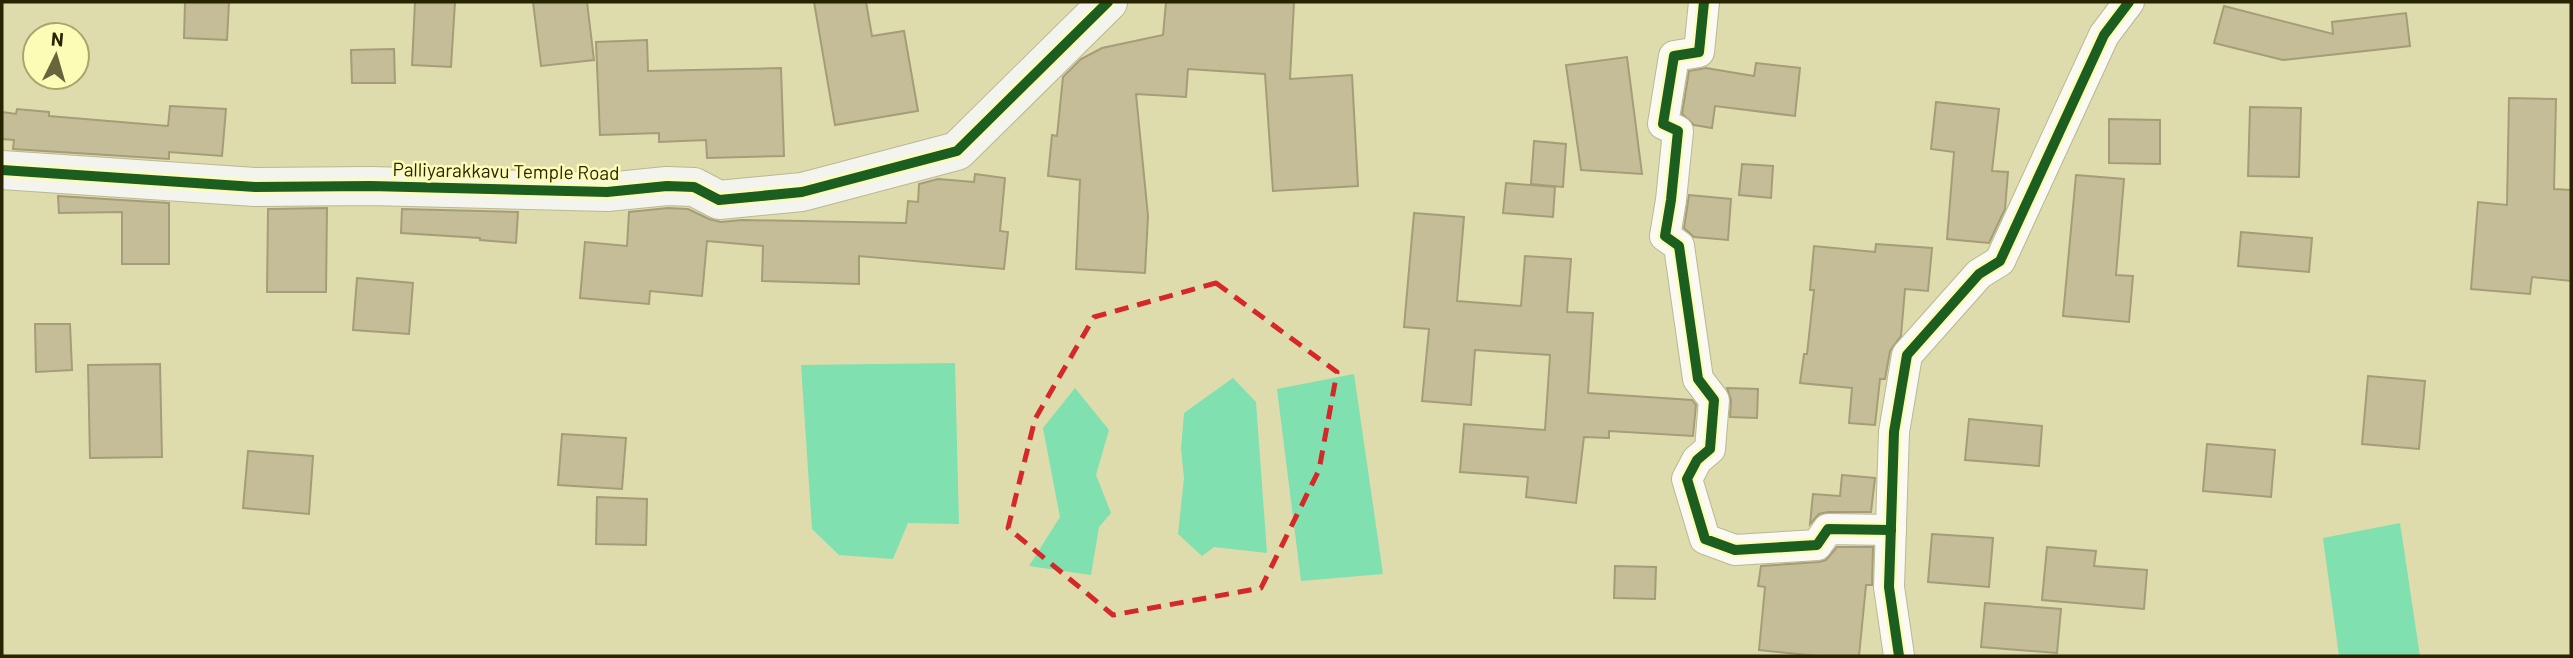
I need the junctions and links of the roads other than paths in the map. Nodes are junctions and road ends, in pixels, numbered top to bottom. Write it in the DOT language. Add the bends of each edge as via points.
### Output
graph roads {
  1 [pos="1108,2"];
  2 [pos="1704,2"];
  3 [pos="2129,2"];
  4 [pos="2,170"];
  5 [pos="1891,530"];
  6 [pos="1899,656"];
  1 -- 4 [label="street, Palliyarakkavu Temple Road" via="957,151 802,192 719,200 694,187 607,192 255,187"];
  2 -- 5 [label="street" via="1699,52 1674,56 1663,124 1678,131 1665,236 1679,246 1698,379 1714,400 1710,449 1686,479 1705,539 1735,550 1817,545 1828,528"];
  3 -- 5 [label="street" via="2104,35 2000,261 1979,274 1907,355 1894,432"];
  5 -- 6 [label="street" via="1889,587"];
}
